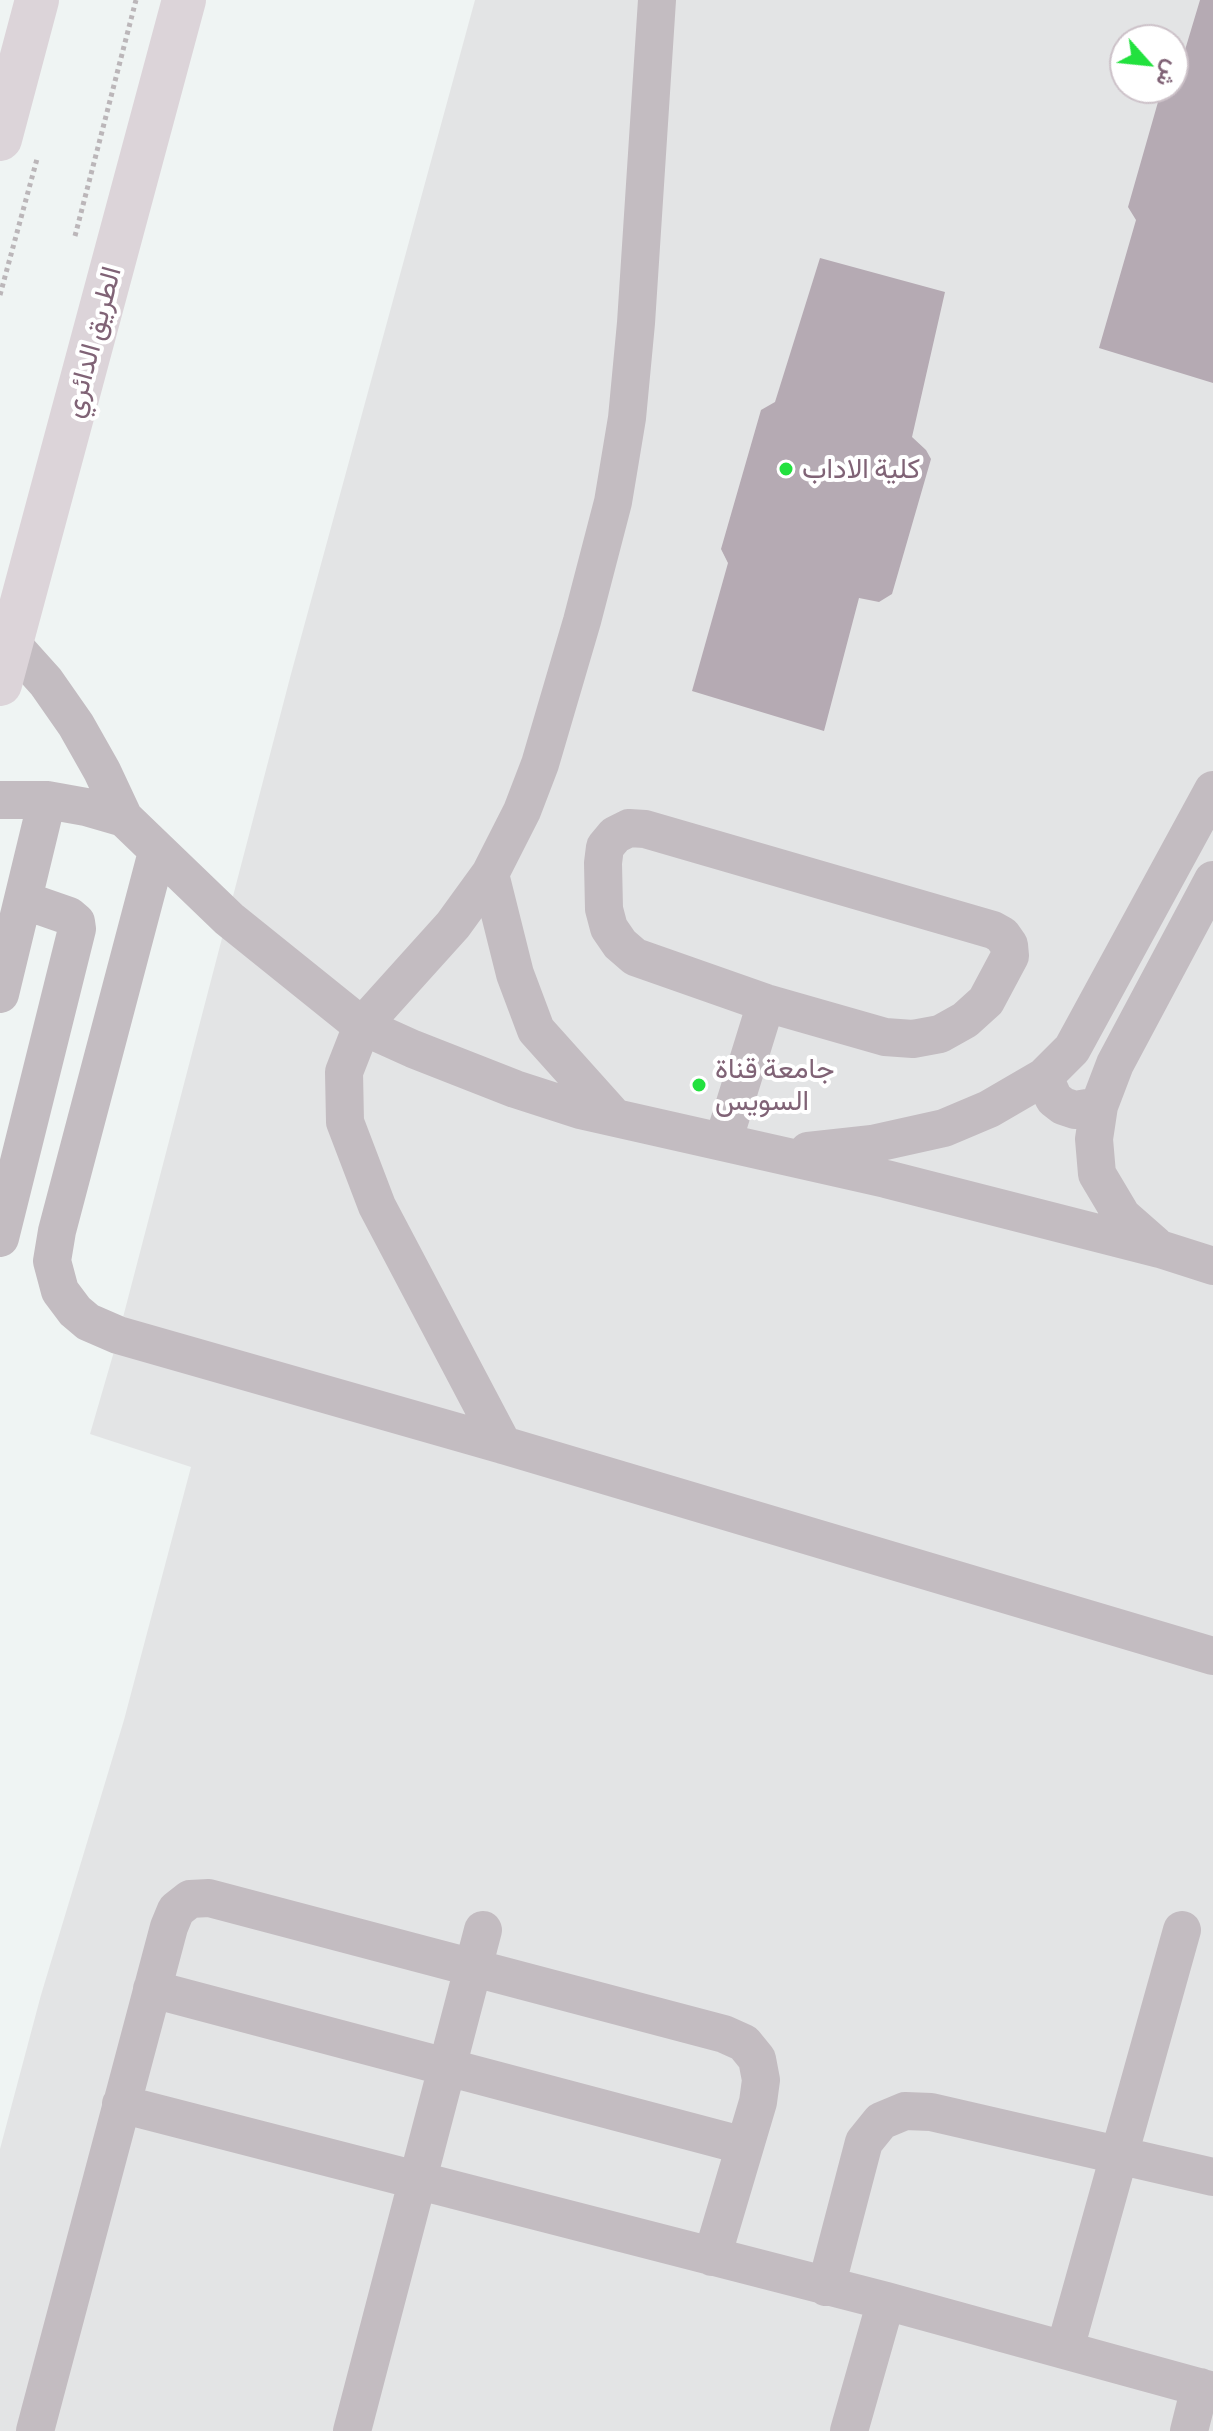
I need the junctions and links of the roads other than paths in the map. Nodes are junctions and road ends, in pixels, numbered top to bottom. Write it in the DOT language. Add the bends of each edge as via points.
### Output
graph roads {
  1 [pos="37,0"];
  2 [pos="184,0"];
  3 [pos="657,0"];
  4 [pos="0,139"];
  5 [pos="11,643"];
  6 [pos="0,684"];
  7 [pos="1213,790"];
  8 [pos="0,800"];
  9 [pos="47,800"];
  10 [pos="124,818"];
  11 [pos="157,852"];
  12 [pos="490,874"];
  13 [pos="1213,880"];
  14 [pos="23,900"];
  15 [pos="0,994"];
  16 [pos="766,1003"];
  17 [pos="362,1026"];
  18 [pos="1044,1077"];
  19 [pos="1099,1106"];
  20 [pos="614,1117"];
  21 [pos="723,1142"];
  22 [pos="777,1155"];
  23 [pos="0,1238"];
  24 [pos="1160,1249"];
  25 [pos="1213,1266"];
  26 [pos="503,1445"];
  27 [pos="1213,1656"];
  28 [pos="483,1930"];
  29 [pos="1182,1930"];
  30 [pos="473,1968"];
  31 [pos="152,1989"];
  32 [pos="447,2068"];
  33 [pos="121,2104"];
  34 [pos="745,2146"];
  35 [pos="1119,2156"];
  36 [pos="1213,2177"];
  37 [pos="419,2180"];
  38 [pos="712,2257"];
  39 [pos="826,2287"];
  40 [pos="886,2301"];
  41 [pos="1065,2349"];
  42 [pos="1206,2389"];
  43 [pos="35,2431"];
  44 [pos="352,2431"];
  45 [pos="849,2431"];
  46 [pos="1189,2431"];
  1 -- 4 [label="main road"];
  2 -- 5 [label="main road, الطريق الدائري"];
  3 -- 12 [label="lane" via="636,323 613,502 540,764"];
  5 -- 6 [label="main road, الطريق الدائري"];
  5 -- 10 [label="lane" via="76,725"];
  7 -- 18 [label="lane" via="1072,1049"];
  8 -- 9 [label="lane"];
  9 -- 10 [label="lane"];
  9 -- 14 [label="lane"];
  10 -- 11 [label="lane"];
  11 -- 17 [label="lane" via="229,919"];
  11 -- 26 [label="lane" via="57,1231 52,1261 60,1291 82,1317 118,1335"];
  12 -- 17 [label="lane" via="453,925"];
  12 -- 20 [label="lane" via="515,974 536,1030"];
  13 -- 19 [label="lane" via="1115,1064"];
  14 -- 15 [label="lane"];
  14 -- 23 [label="lane" via="69,916 77,929"];
  16 -- 16 [label="lane" via="885,1037 940,1034 986,1001 1010,956 1009,945 993,930 645,829 629,828 615,835 605,847 604,909 620,944 635,957"];
  16 -- 21 [label="lane"];
  17 -- 20 [label="lane" via="515,1089"];
  17 -- 26 [label="lane" via="344,1072 345,1122 377,1206"];
  18 -- 19 [label="lane" via="1047,1089 1063,1106"];
  18 -- 22 [label="lane" via="944,1128 872,1144"];
  19 -- 24 [label="lane" via="1094,1139 1097,1174 1122,1216"];
  20 -- 21 [label="lane"];
  21 -- 22 [label="lane"];
  22 -- 24 [label="lane"];
  24 -- 25 [label="lane"];
  26 -- 27 [label="lane"];
  28 -- 30 [label="lane"];
  29 -- 35 [label="lane"];
  30 -- 31 [label="lane" via="199,1898 176,1910"];
  30 -- 32 [label="lane"];
  30 -- 34 [label="lane" via="744,2043 757,2059 761,2080"];
  31 -- 32 [label="lane"];
  31 -- 33 [label="lane"];
  32 -- 34 [label="lane"];
  32 -- 37 [label="lane"];
  33 -- 37 [label="lane"];
  33 -- 43 [label="lane"];
  34 -- 38 [label="lane"];
  35 -- 36 [label="lane"];
  35 -- 39 [label="lane" via="931,2112 905,2111 881,2121 864,2142"];
  35 -- 41 [label="lane"];
  37 -- 38 [label="lane"];
  37 -- 44 [label="lane"];
  38 -- 39 [label="lane"];
  39 -- 40 [label="lane"];
  40 -- 41 [label="lane"];
  40 -- 45 [label="lane"];
  41 -- 42 [label="lane"];
  42 -- 46 [label="lane"];
}
